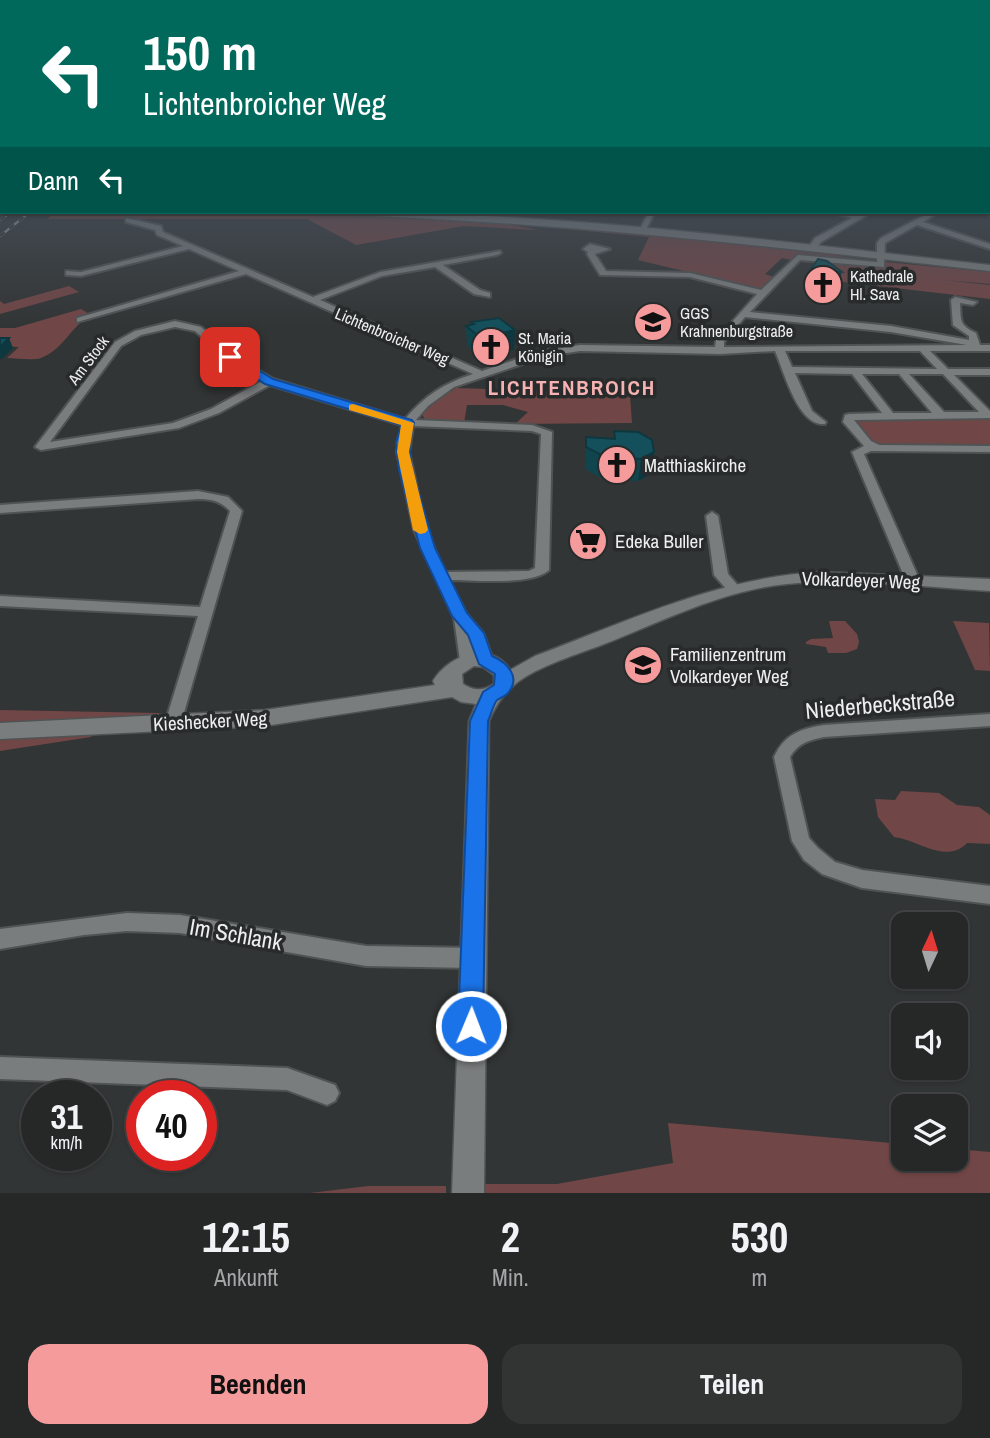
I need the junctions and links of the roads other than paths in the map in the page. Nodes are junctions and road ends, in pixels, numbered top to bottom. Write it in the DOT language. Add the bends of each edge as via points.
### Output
graph roads {
  1 [pos="421,216"];
  2 [pos="489,216"];
  3 [pos="516,216"];
  4 [pos="650,216"];
  5 [pos="847,216"];
  6 [pos="861,216"];
  7 [pos="928,216"];
  8 [pos="856,218"];
  9 [pos="129,220"];
  10 [pos="915,222"];
  11 [pos="641,231"];
  12 [pos="191,246"];
  13 [pos="990,247"];
  14 [pos="811,249"];
  15 [pos="592,252"];
  16 [pos="497,253"];
  17 [pos="882,256"];
  18 [pos="435,263"];
  19 [pos="990,268"];
  20 [pos="247,271"];
  21 [pos="69,273"];
  22 [pos="763,293"];
  23 [pos="487,295"];
  24 [pos="312,300"];
  25 [pos="973,302"];
  26 [pos="743,314"];
  27 [pos="80,320"];
  28 [pos="978,347"];
  29 [pos="779,348"];
  30 [pos="924,350"];
  31 [pos="720,351"];
  32 [pos="788,370"];
  33 [pos="990,371"];
  34 [pos="856,372"];
  35 [pos="479,373"];
  36 [pos="903,373"];
  37 [pos="947,373"];
  38 [pos="269,381"];
  39 [pos="889,415"];
  40 [pos="940,415"];
  41 [pos="989,415"];
  42 [pos="821,422"];
  43 [pos="408,423"];
  44 [pos="878,449"];
  45 [pos="990,449"];
  46 [pos="0,509"];
  47 [pos="712,516"];
  48 [pos="440,576"];
  49 [pos="913,581"];
  50 [pos="990,585"];
  51 [pos="734,589"];
  52 [pos="0,601"];
  53 [pos="207,612"];
  54 [pos="489,667"];
  55 [pos="458,687"];
  56 [pos="489,697"];
  57 [pos="990,720"];
  58 [pos="479,721"];
  59 [pos="173,723"];
  60 [pos="0,731"];
  61 [pos="990,895"];
  62 [pos="0,939"];
  63 [pos="472,958"];
  64 [pos="0,1068"];
  65 [pos="327,1093"];
  66 [pos="468,1193"];
  1 -- 2 [label="street"];
  3 -- 11 [label="street"];
  4 -- 11 [label="street"];
  5 -- 8 [label="street"];
  6 -- 8 [label="street"];
  7 -- 10 [label="street"];
  8 -- 14 [label="street"];
  9 -- 12 [label="street, Lichtenbroicher Weg" via="158,228"];
  10 -- 13 [label="street"];
  10 -- 17 [label="street" via="881,243"];
  11 -- 14 [label="street"];
  12 -- 20 [label="street, Lichtenbroicher Weg"];
  12 -- 21 [label="street" via="81,274"];
  14 -- 17 [label="street"];
  15 -- 22 [label="street" via="603,273 690,275"];
  16 -- 18 [label="street"];
  17 -- 19 [label="street"];
  17 -- 22 [label="street" via="877,265 798,257"];
  18 -- 23 [label="street"];
  18 -- 24 [label="street" via="380,274"];
  20 -- 24 [label="street, Lichtenbroicher Weg"];
  20 -- 27 [label="street"];
  22 -- 26 [label="street"];
  24 -- 35 [label="street, Lichtenbroicher Weg"];
  25 -- 28 [label="street" via="956,300 955,323 973,335"];
  26 -- 28 [label="street" via="891,329"];
  26 -- 31 [label="street" via="719,342"];
  28 -- 30 [label="street"];
  28 -- 33 [label="street"];
  29 -- 30 [label="street"];
  29 -- 31 [label="street"];
  29 -- 32 [label="street"];
  30 -- 37 [label="street"];
  31 -- 35 [label="street" via="562,349"];
  32 -- 34 [label="street"];
  32 -- 42 [label="street" via="807,413"];
  33 -- 37 [label="street"];
  34 -- 36 [label="street"];
  34 -- 39 [label="street"];
  35 -- 43 [label="street, Lichtenbroicher Weg" via="437,394"];
  36 -- 37 [label="street"];
  36 -- 40 [label="street"];
  37 -- 41 [label="street"];
  38 -- 38 [label="street, Am Stock" via="215,411 175,426 41,447 118,344 138,333 175,324 192,326"];
  38 -- 43 [label="street, Am Stock"];
  39 -- 40 [label="street"];
  39 -- 44 [label="street" via="848,418 867,443"];
  40 -- 41 [label="street"];
  43 -- 48 [label="street" via="402,443 406,470 420,530"];
  43 -- 48 [label="street, Am Stock" via="532,428 549,434 542,570 531,575"];
  44 -- 45 [label="street"];
  44 -- 49 [label="street" via="859,450 857,455"];
  46 -- 53 [label="street" via="219,497 236,511"];
  47 -- 51 [label="street" via="721,575"];
  48 -- 54 [label="street"];
  49 -- 50 [label="street, Volkardeyer Weg"];
  49 -- 51 [label="street, Volkardeyer Weg" via="808,577"];
  51 -- 54 [label="street, Volkardeyer Weg" via="542,661"];
  52 -- 53 [label="street"];
  53 -- 59 [label="street"];
  54 -- 55 [label="street, Volkardeyer Weg" via="458,666"];
  54 -- 56 [label="street, Volkardeyer Weg" via="501,689"];
  55 -- 56 [label="street"];
  55 -- 58 [label="street"];
  55 -- 59 [label="street, Kieshecker Weg" via="306,713"];
  56 -- 58 [label="street"];
  57 -- 61 [label="street, Niederbeckstraße" via="824,731 799,736 782,757 801,841 829,868 862,879"];
  58 -- 63 [label="street"];
  59 -- 60 [label="street, Kieshecker Weg"];
  62 -- 63 [label="street, Im Schlank" via="105,924 180,924 366,956"];
  63 -- 66 [label="street"];
  64 -- 65 [label="street" via="286,1079"];
}
